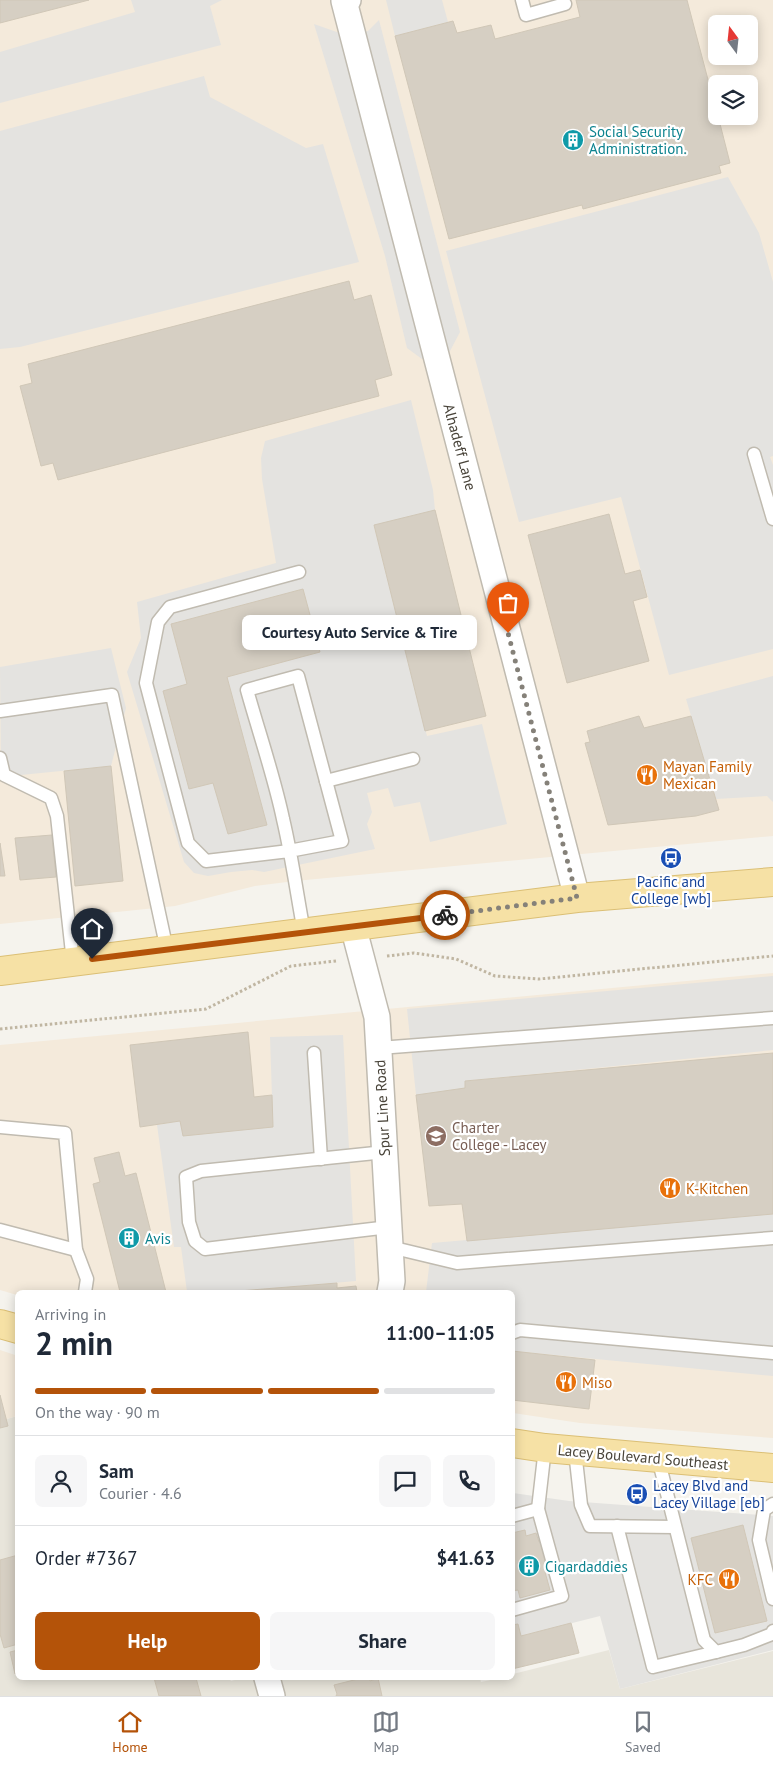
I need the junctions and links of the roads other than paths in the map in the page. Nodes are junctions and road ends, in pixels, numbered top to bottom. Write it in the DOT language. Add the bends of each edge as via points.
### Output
graph roads {
  1 [pos="522,0"];
  2 [pos="346,1"];
  3 [pos="565,4"];
  4 [pos="754,454"];
  5 [pos="773,519"];
  6 [pos="299,572"];
  7 [pos="0,711"];
  8 [pos="0,758"];
  9 [pos="412,759"];
  10 [pos="326,781"];
  11 [pos="289,851"];
  12 [pos="773,882"];
  13 [pos="577,898"];
  14 [pos="354,926"];
  15 [pos="304,932"];
  16 [pos="167,950"];
  17 [pos="73,962"];
  18 [pos="0,971"];
  19 [pos="773,1018"];
  20 [pos="379,1048"];
  21 [pos="314,1054"];
  22 [pos="0,1127"];
  23 [pos="385,1152"];
  24 [pos="321,1159"];
  25 [pos="0,1230"];
  26 [pos="389,1237"];
  27 [pos="773,1238"];
  28 [pos="76,1250"];
  29 [pos="85,1290"];
  30 [pos="390,1290"];
  31 [pos="0,1324"];
  32 [pos="15,1329"];
  33 [pos="515,1332"];
  34 [pos="773,1353"];
  35 [pos="515,1443"];
  36 [pos="545,1448"];
  37 [pos="575,1451"];
  38 [pos="658,1458"];
  39 [pos="773,1468"];
  40 [pos="773,1504"];
  41 [pos="538,1509"];
  42 [pos="515,1515"];
  43 [pos="616,1526"];
  44 [pos="675,1527"];
  45 [pos="773,1599"];
  46 [pos="515,1609"];
  47 [pos="773,1633"];
  48 [pos="716,1652"];
  49 [pos="268,1680"];
  50 [pos="272,1696"];
  1 -- 3 [label="lane" via="526,15"];
  2 -- 13 [label="street, Alhadeff Lane"];
  4 -- 5 [label="lane"];
  6 -- 11 [label="lane" via="170,607 158,622 146,683 188,843 206,862"];
  7 -- 16 [label="lane" via="112,695"];
  8 -- 17 [label="lane" via="4,775 51,798 57,816"];
  9 -- 10 [label="lane"];
  10 -- 11 [label="lane" via="342,842"];
  10 -- 11 [label="lane" via="298,676 247,690 283,818"];
  11 -- 15 [label="lane"];
  12 -- 13 [label="main road"];
  13 -- 14 [label="main road"];
  14 -- 15 [label="main road"];
  14 -- 20 [label="street, Spur Line Road" via="377,1017"];
  15 -- 16 [label="main road"];
  16 -- 17 [label="main road"];
  17 -- 18 [label="main road"];
  19 -- 20 [label="lane"];
  20 -- 23 [label="street, Spur Line Road"];
  21 -- 24 [label="lane"];
  22 -- 28 [label="lane" via="65,1133"];
  23 -- 24 [label="lane"];
  23 -- 26 [label="street, Spur Line Road"];
  24 -- 26 [label="lane" via="201,1172 186,1177 189,1222 195,1241 205,1249"];
  25 -- 28 [label="lane"];
  26 -- 27 [label="lane" via="457,1264"];
  26 -- 30 [label="street, Spur Line Road"];
  28 -- 29 [label="lane" via="86,1279"];
  31 -- 32 [label="main road"];
  33 -- 34 [label="lane"];
  35 -- 36 [label="main road, Lacey Boulevard Southeast"];
  36 -- 37 [label="main road, Lacey Boulevard Southeast"];
  36 -- 41 [label="lane"];
  37 -- 38 [label="main road, Lacey Boulevard Southeast"];
  37 -- 43 [label="lane" via="581,1505 590,1526"];
  38 -- 39 [label="main road, Lacey Boulevard Southeast"];
  38 -- 44 [label="lane"];
  40 -- 45 [label="lane" via="764,1510 759,1540"];
  41 -- 42 [label="lane"];
  41 -- 46 [label="lane" via="562,1596"];
  43 -- 44 [label="lane"];
  43 -- 48 [label="lane" via="653,1668"];
  44 -- 48 [label="lane" via="704,1640"];
  47 -- 48 [label="lane"];
  49 -- 50 [label="street"];
}
